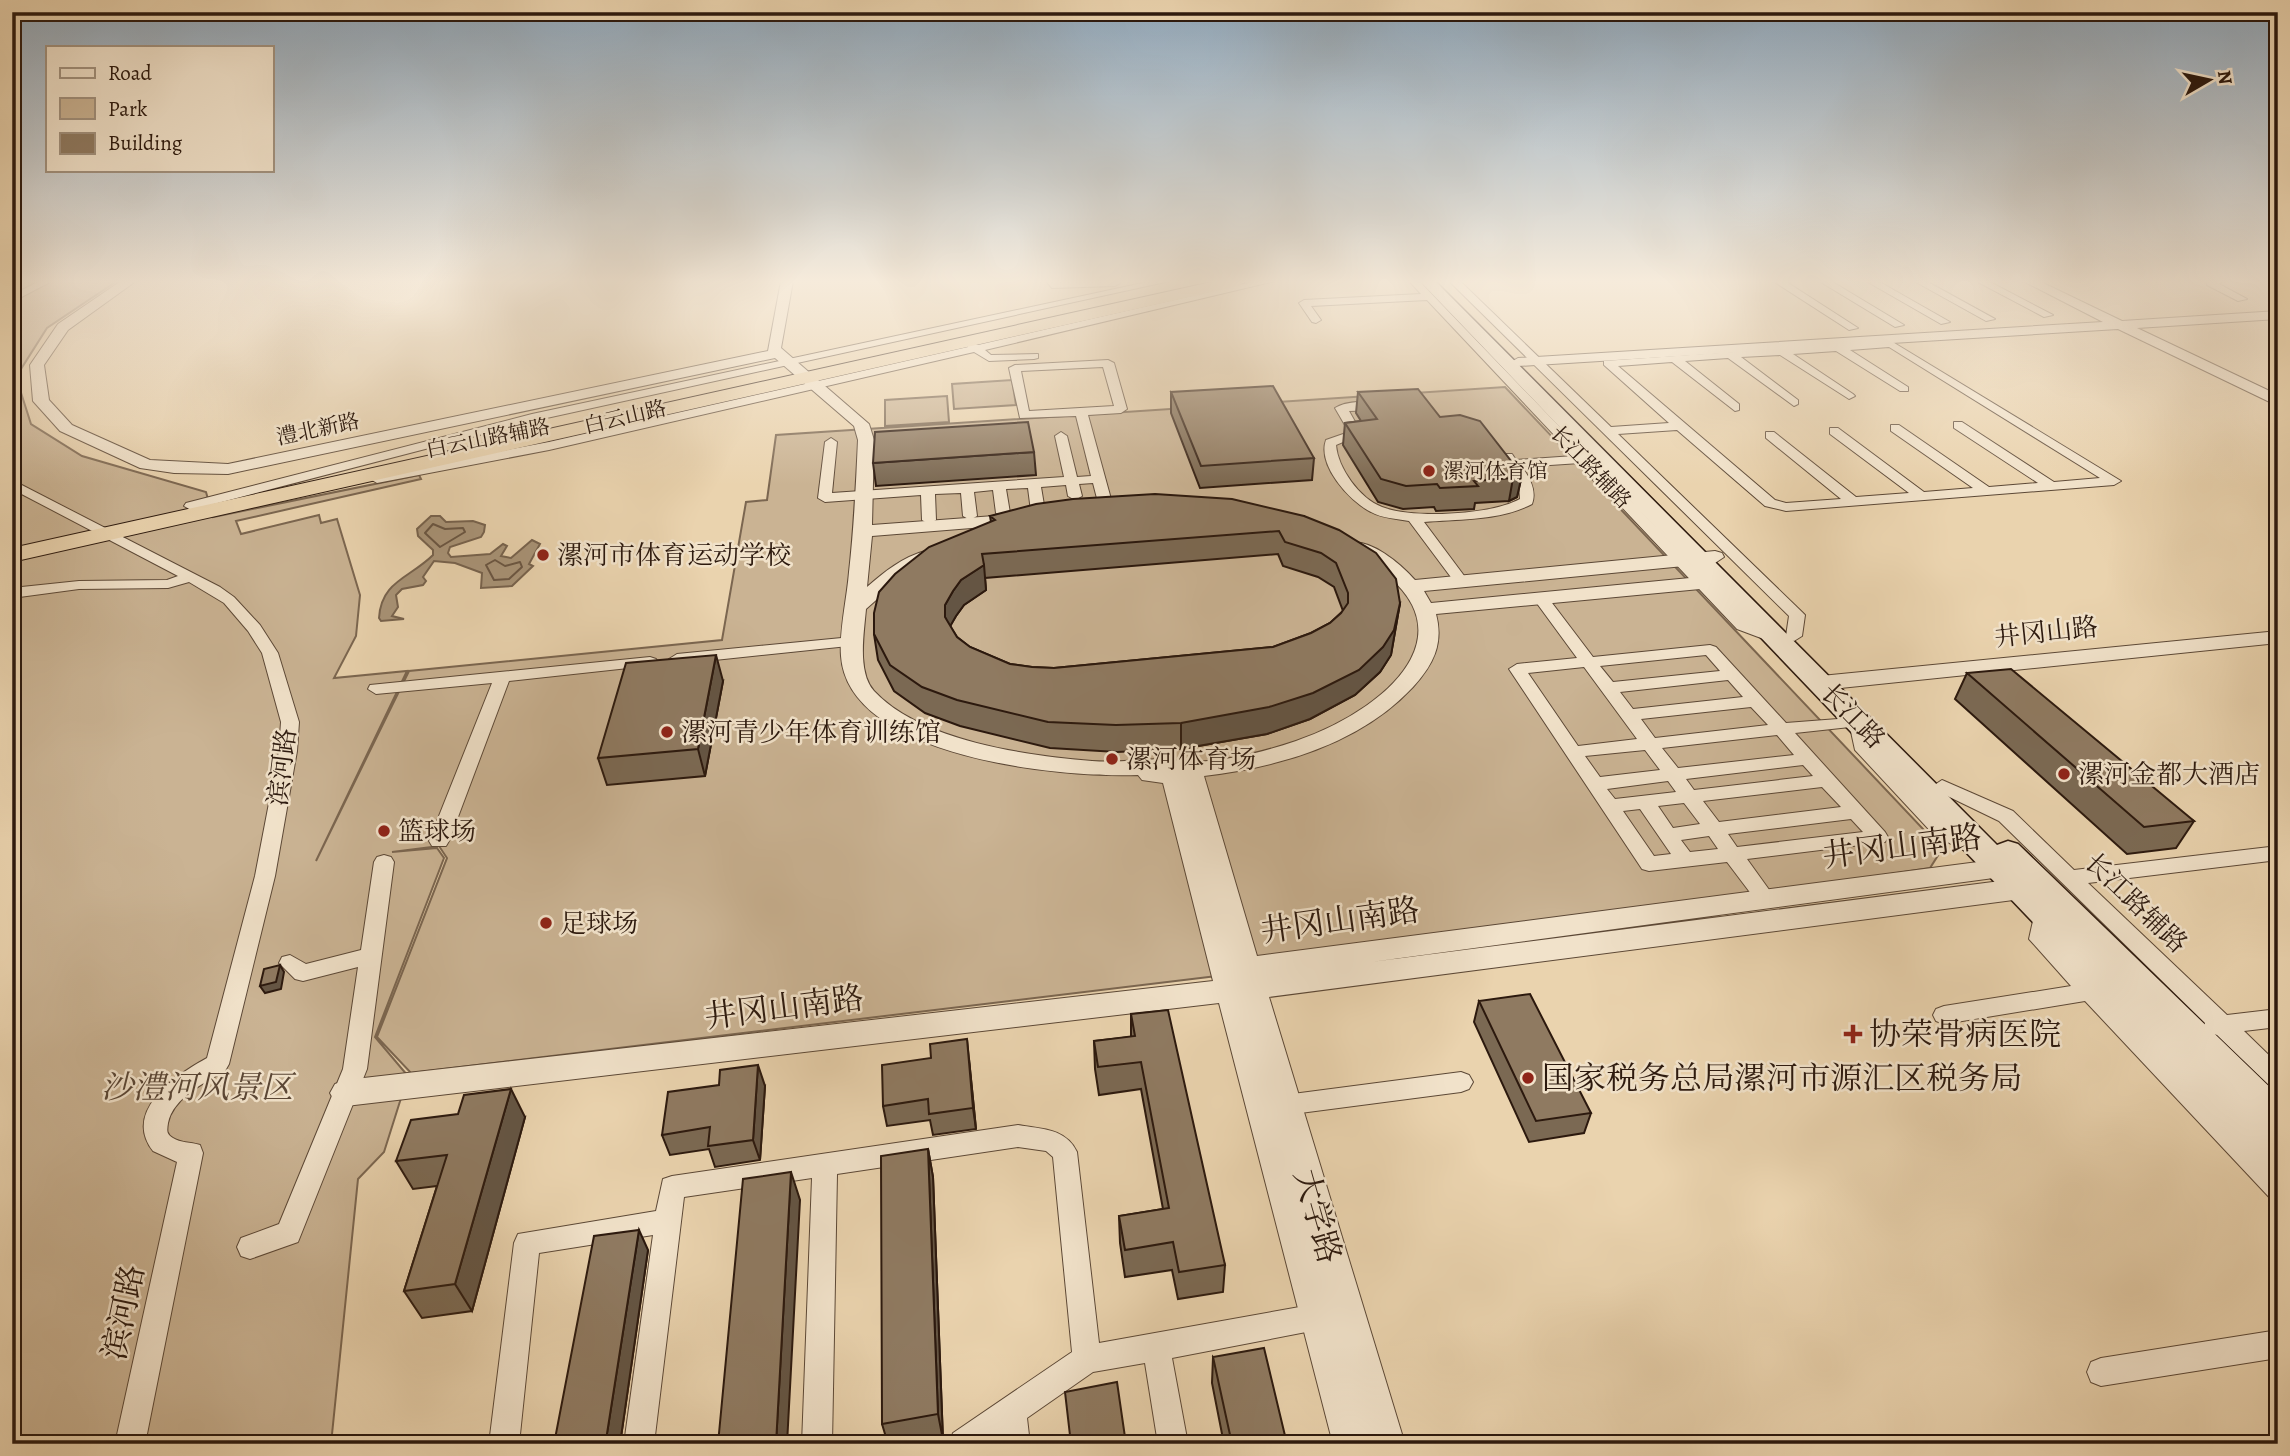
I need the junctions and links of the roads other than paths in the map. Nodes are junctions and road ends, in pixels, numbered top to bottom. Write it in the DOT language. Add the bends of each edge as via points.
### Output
graph roads {
  1 [pos="48,349"];
  2 [pos="759,349"];
  3 [pos="774,349"];
  4 [pos="882,349"];
  5 [pos="944,349"];
  6 [pos="976,349"];
  7 [pos="1486,349"];
  8 [pos="1492,349"];
  9 [pos="1511,349"];
  10 [pos="1515,349"];
  11 [pos="1720,349"];
  12 [pos="1826,349"];
  13 [pos="1841,349"];
  14 [pos="1899,349"];
  15 [pos="2173,349"];
  16 [pos="2178,349"];
  17 [pos="1107,351"];
  18 [pos="1783,352"];
  19 [pos="1731,355"];
  20 [pos="1675,359"];
  21 [pos="1526,361"];
  22 [pos="788,372"];
  23 [pos="1904,389"];
  24 [pos="2278,394"];
  25 [pos="1849,396"];
  26 [pos="2278,401"];
  27 [pos="1794,402"];
  28 [pos="1394,405"];
  29 [pos="1735,407"];
  30 [pos="1081,412"];
  31 [pos="531,417"];
  32 [pos="1958,425"];
  33 [pos="1680,426"];
  34 [pos="1895,428"];
  35 [pos="1608,431"];
  36 [pos="1834,431"];
  37 [pos="1770,435"];
  38 [pos="1061,436"];
  39 [pos="831,442"];
  40 [pos="1498,446"];
  41 [pos="1583,459"];
  42 [pos="1513,464"];
  43 [pos="1099,479"];
  44 [pos="1072,481"];
  45 [pos="1034,483"];
  46 [pos="12,484"];
  47 [pos="999,486"];
  48 [pos="2051,486"];
  49 [pos="967,488"];
  50 [pos="928,491"];
  51 [pos="1986,491"];
  52 [pos="859,496"];
  53 [pos="1921,496"];
  54 [pos="1853,502"];
  55 [pos="1133,509"];
  56 [pos="197,510"];
  57 [pos="1107,510"];
  58 [pos="1054,511"];
  59 [pos="1003,513"];
  60 [pos="970,516"];
  61 [pos="1414,518"];
  62 [pos="929,520"];
  63 [pos="101,531"];
  64 [pos="863,531"];
  65 [pos="1340,540"];
  66 [pos="12,546"];
  67 [pos="12,555"];
  68 [pos="1703,568"];
  69 [pos="192,577"];
  70 [pos="1461,581"];
  71 [pos="1412,586"];
  72 [pos="12,593"];
  73 [pos="1541,598"];
  74 [pos="855,608"];
  75 [pos="1426,609"];
  76 [pos="2278,637"];
  77 [pos="1786,638"];
  78 [pos="848,642"];
  79 [pos="1589,662"];
  80 [pos="1732,675"];
  81 [pos="503,676"];
  82 [pos="1830,682"];
  83 [pos="1608,688"];
  84 [pos="376,689"];
  85 [pos="1756,701"];
  86 [pos="1629,715"];
  87 [pos="1858,721"];
  88 [pos="1781,730"];
  89 [pos="1650,744"];
  90 [pos="1573,752"];
  91 [pos="1807,759"];
  92 [pos="1182,772"];
  93 [pos="1673,775"];
  94 [pos="1827,780"];
  95 [pos="1595,784"];
  96 [pos="1942,786"];
  97 [pos="1689,797"];
  98 [pos="1645,802"];
  99 [pos="1610,806"];
  100 [pos="1855,812"];
  101 [pos="1714,829"];
  102 [pos="1667,835"];
  103 [pos="439,841"];
  104 [pos="2278,853"];
  105 [pos="1732,854"];
  106 [pos="1685,860"];
  107 [pos="384,862"];
  108 [pos="1995,862"];
  109 [pos="2069,878"];
  110 [pos="2028,883"];
  111 [pos="1765,898"];
  112 [pos="2043,912"];
  113 [pos="371,956"];
  114 [pos="290,963"];
  115 [pos="1243,983"];
  116 [pos="2116,987"];
  117 [pos="2090,992"];
  118 [pos="1944,1015"];
  119 [pos="2278,1018"];
  120 [pos="2222,1025"];
  121 [pos="2188,1029"];
  122 [pos="2278,1079"];
  123 [pos="1461,1082"];
  124 [pos="346,1093"];
  125 [pos="1285,1105"];
  126 [pos="2278,1119"];
  127 [pos="2278,1153"];
  128 [pos="825,1165"];
  129 [pos="2278,1189"];
  130 [pos="668,1221"];
  131 [pos="250,1247"];
  132 [pos="1332,1315"];
  133 [pos="2278,1344"];
  134 [pos="1156,1346"];
  135 [pos="1087,1359"];
  136 [pos="2101,1372"];
  137 [pos="1012,1411"];
  138 [pos="130,1444"];
  139 [pos="504,1444"];
  140 [pos="639,1444"];
  141 [pos="817,1444"];
  142 [pos="964,1444"];
  143 [pos="1015,1444"];
  144 [pos="1173,1444"];
  145 [pos="1353,1444"];
  146 [pos="1386,1444"];
  1 -- 31 [label="street, 澧北新路" via="37,365 41,401 66,428 146,464 174,468 229,469"];
  2 -- 22 [label="street"];
  3 -- 22 [label="street"];
  4 -- 22 [label="highway, 白云山路"];
  5 -- 22 [label="highway, 白云山路"];
  6 -- 17 [label="street" via="989,358"];
  7 -- 41 [label="street, 长江路辅路"];
  8 -- 68 [label="main road, 长江路"];
  9 -- 21 [label="main road, 长江路"];
  10 -- 21 [label="street, 长江路辅路"];
  11 -- 21 [label="street"];
  12 -- 18 [label="street"];
  13 -- 23 [label="street"];
  14 -- 48 [label="street" via="2114,481"];
  15 -- 26 [label="street"];
  16 -- 24 [label="street"];
  18 -- 19 [label="street"];
  18 -- 25 [label="street"];
  19 -- 20 [label="street"];
  19 -- 27 [label="street"];
  20 -- 29 [label="street"];
  20 -- 33 [label="street" via="1608,363"];
  21 -- 35 [label="street, 长江路辅路"];
  21 -- 68 [label="main road, 长江路"];
  22 -- 31 [label="highway, 白云山路"];
  22 -- 52 [label="street" via="848,426 856,439"];
  22 -- 56 [label="highway, 白云山路"];
  28 -- 61 [label="street" via="1341,408 1356,434 1330,443 1331,460 1367,505"];
  30 -- 30 [label="street" via="1024,415 1015,368 1108,363 1121,409"];
  30 -- 43 [label="street"];
  31 -- 56 [label="highway, 白云山路"];
  32 -- 48 [label="street"];
  33 -- 35 [label="street"];
  33 -- 54 [label="street" via="1770,503 1786,507"];
  34 -- 51 [label="street"];
  35 -- 77 [label="street, 长江路辅路" via="1797,615"];
  36 -- 53 [label="street"];
  37 -- 54 [label="street"];
  38 -- 44 [label="street"];
  39 -- 52 [label="street" via="825,499"];
  40 -- 42 [label="street"];
  41 -- 42 [label="street"];
  41 -- 68 [label="street, 长江路辅路"];
  42 -- 61 [label="street" via="1528,488 1523,505"];
  43 -- 44 [label="street"];
  43 -- 57 [label="street"];
  44 -- 45 [label="street"];
  44 -- 58 [label="street"];
  45 -- 47 [label="street"];
  45 -- 58 [label="street"];
  46 -- 63 [label="street, 滨河路"];
  47 -- 49 [label="street"];
  47 -- 59 [label="street"];
  48 -- 51 [label="street"];
  49 -- 50 [label="street"];
  49 -- 60 [label="street"];
  50 -- 52 [label="street"];
  50 -- 62 [label="street"];
  51 -- 53 [label="street"];
  52 -- 64 [label="street"];
  52 -- 78 [label="street"];
  53 -- 54 [label="street"];
  55 -- 57 [label="street"];
  56 -- 63 [label="highway, 白云山路"];
  57 -- 58 [label="street"];
  58 -- 64 [label="street"];
  58 -- 74 [label="street" via="942,548 895,573"];
  61 -- 70 [label="street"];
  63 -- 66 [label="highway, 白云山路"];
  63 -- 67 [label="highway, 白云山路"];
  63 -- 69 [label="street, 滨河路"];
  64 -- 74 [label="street"];
  65 -- 71 [label="street" via="1391,567"];
  68 -- 70 [label="street"];
  68 -- 73 [label="street"];
  68 -- 77 [label="main road, 长江路"];
  69 -- 72 [label="street" via="168,584 79,585"];
  69 -- 138 [label="street, 滨河路" via="229,600 271,653 290,722 288,751 265,876 217,1065 179,1088 156,1119 155,1133 161,1145 191,1153"];
  70 -- 71 [label="street"];
  71 -- 75 [label="street"];
  73 -- 75 [label="street"];
  73 -- 79 [label="street"];
  74 -- 78 [label="street"];
  75 -- 92 [label="street" via="1431,640 1419,666 1397,694 1367,715 1317,741 1280,753"];
  76 -- 82 [label="street, 井冈山路"];
  77 -- 82 [label="main road, 长江路"];
  78 -- 81 [label="street"];
  78 -- 92 [label="street" via="842,661 857,697 894,724 933,744 981,760 1037,770 1093,776"];
  79 -- 80 [label="street" via="1710,650"];
  79 -- 83 [label="street"];
  79 -- 90 [label="street" via="1517,669"];
  80 -- 83 [label="street"];
  80 -- 85 [label="street"];
  81 -- 84 [label="street"];
  81 -- 103 [label="street"];
  82 -- 87 [label="main road, 长江路"];
  82 -- 96 [label="main road, 长江路"];
  83 -- 86 [label="street"];
  85 -- 86 [label="street"];
  85 -- 88 [label="street"];
  86 -- 89 [label="street"];
  87 -- 88 [label="street"];
  87 -- 108 [label="main road, 长江路"];
  88 -- 89 [label="street"];
  88 -- 91 [label="street"];
  89 -- 90 [label="street"];
  89 -- 93 [label="street"];
  90 -- 95 [label="street"];
  91 -- 93 [label="street"];
  91 -- 94 [label="street"];
  92 -- 115 [label="street"];
  93 -- 95 [label="street"];
  93 -- 97 [label="street"];
  94 -- 97 [label="street"];
  94 -- 100 [label="street"];
  95 -- 99 [label="street"];
  96 -- 109 [label="street, 长江路辅路" via="2006,816"];
  96 -- 110 [label="main road, 长江路"];
  97 -- 98 [label="street"];
  97 -- 101 [label="street"];
  98 -- 99 [label="street"];
  98 -- 102 [label="street"];
  99 -- 106 [label="street" via="1649,864"];
  100 -- 101 [label="street"];
  100 -- 105 [label="street" via="1878,837"];
  101 -- 102 [label="street"];
  101 -- 105 [label="street"];
  102 -- 106 [label="street"];
  104 -- 109 [label="street"];
  105 -- 106 [label="street"];
  105 -- 111 [label="street"];
  107 -- 113 [label="street"];
  108 -- 110 [label="street, 井冈山南路"];
  108 -- 111 [label="street, 井冈山南路"];
  109 -- 120 [label="street, 长江路辅路"];
  110 -- 112 [label="main road, 长江路"];
  110 -- 115 [label="street, 井冈山南路"];
  110 -- 121 [label="main road, 长江路"];
  111 -- 115 [label="street, 井冈山南路"];
  112 -- 116 [label="main road, 长江路"];
  112 -- 117 [label="street" via="2040,939"];
  113 -- 114 [label="street" via="303,973"];
  113 -- 124 [label="street" via="355,1069"];
  115 -- 124 [label="street, 井冈山南路"];
  115 -- 125 [label="street, 大学路"];
  115 -- 132 [label="street, 大学路"];
  116 -- 117 [label="street"];
  116 -- 127 [label="main road, 长江路"];
  117 -- 118 [label="street"];
  117 -- 129 [label="street"];
  119 -- 120 [label="street"];
  120 -- 121 [label="street"];
  120 -- 122 [label="street, 长江路辅路"];
  121 -- 126 [label="main road, 长江路"];
  123 -- 125 [label="street"];
  124 -- 131 [label="street" via="289,1233"];
  125 -- 132 [label="street, 大学路"];
  128 -- 130 [label="street" via="672,1187"];
  128 -- 135 [label="street" via="1018,1136 1052,1141 1065,1152"];
  128 -- 141 [label="street"];
  130 -- 139 [label="street" via="527,1243"];
  130 -- 140 [label="street"];
  132 -- 134 [label="street"];
  132 -- 145 [label="street, 大学路"];
  132 -- 146 [label="street, 大学路"];
  133 -- 136 [label="street"];
  134 -- 135 [label="street"];
  134 -- 144 [label="street"];
  135 -- 137 [label="street"];
  137 -- 142 [label="street"];
  137 -- 143 [label="street"];
}
